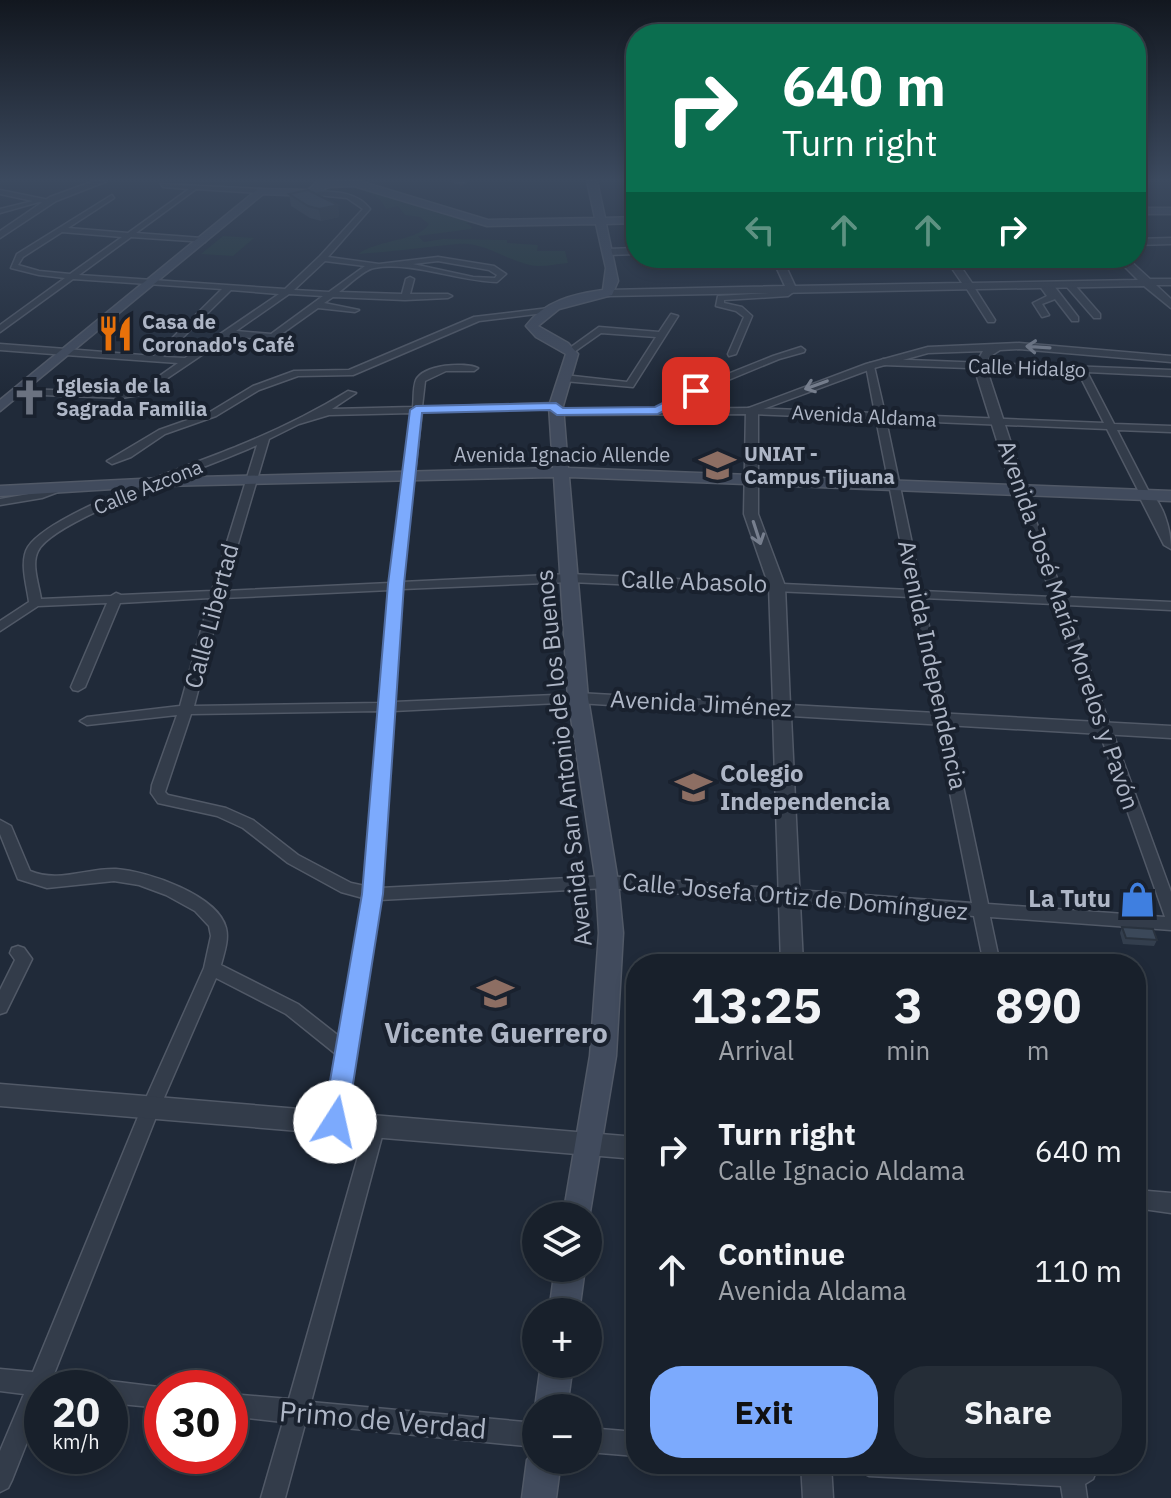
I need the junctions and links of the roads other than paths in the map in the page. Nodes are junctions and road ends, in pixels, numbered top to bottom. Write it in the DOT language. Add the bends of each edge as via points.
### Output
graph roads {
  1 [pos="28,251"];
  2 [pos="107,251"];
  3 [pos="189,251"];
  4 [pos="330,251"];
  5 [pos="626,251"];
  6 [pos="608,252"];
  7 [pos="323,258"];
  8 [pos="405,265"];
  9 [pos="370,266"];
  10 [pos="782,268"];
  11 [pos="957,268"];
  12 [pos="1132,268"];
  13 [pos="73,275"];
  14 [pos="410,279"];
  15 [pos="152,281"];
  16 [pos="1147,282"];
  17 [pos="1171,282"];
  18 [pos="1045,284"];
  19 [pos="1069,284"];
  20 [pos="969,286"];
  21 [pos="229,287"];
  22 [pos="792,290"];
  23 [pos="287,292"];
  24 [pos="608,293"];
  25 [pos="329,296"];
  26 [pos="448,296"];
  27 [pos="405,298"];
  28 [pos="317,305"];
  29 [pos="1171,305"];
  30 [pos="355,310"];
  31 [pos="549,310"];
  32 [pos="1045,315"];
  33 [pos="674,316"];
  34 [pos="1097,316"];
  35 [pos="1075,319"];
  36 [pos="991,320"];
  37 [pos="0,329"];
  38 [pos="229,333"];
  39 [pos="662,335"];
  40 [pos="1002,346"];
  41 [pos="0,347"];
  42 [pos="571,350"];
  43 [pos="801,350"];
  44 [pos="66,352"];
  45 [pos="732,354"];
  46 [pos="157,358"];
  47 [pos="1171,359"];
  48 [pos="187,361"];
  49 [pos="876,364"];
  50 [pos="980,367"];
  51 [pos="474,368"];
  52 [pos="1081,370"];
  53 [pos="1171,373"];
  54 [pos="564,378"];
  55 [pos="0,391"];
  56 [pos="18,392"];
  57 [pos="351,393"];
  58 [pos="0,407"];
  59 [pos="556,409"];
  60 [pos="416,410"];
  61 [pos="658,410"];
  62 [pos="750,411"];
  63 [pos="319,414"];
  64 [pos="880,417"];
  65 [pos="997,422"];
  66 [pos="1110,426"];
  67 [pos="1171,429"];
  68 [pos="264,439"];
  69 [pos="112,461"];
  70 [pos="561,472"];
  71 [pos="408,476"];
  72 [pos="753,478"];
  73 [pos="252,480"];
  74 [pos="161,482"];
  75 [pos="894,484"];
  76 [pos="62,487"];
  77 [pos="1019,489"];
  78 [pos="0,491"];
  79 [pos="1145,494"];
  80 [pos="1171,496"];
  81 [pos="0,502"];
  82 [pos="1171,545"];
  83 [pos="570,578"];
  84 [pos="396,584"];
  85 [pos="777,586"];
  86 [pos="218,592"];
  87 [pos="916,593"];
  88 [pos="116,597"];
  89 [pos="1061,601"];
  90 [pos="35,603"];
  91 [pos="1171,606"];
  92 [pos="0,627"];
  93 [pos="78,687"];
  94 [pos="578,698"];
  95 [pos="388,707"];
  96 [pos="783,709"];
  97 [pos="186,710"];
  98 [pos="944,719"];
  99 [pos="87,721"];
  100 [pos="1104,728"];
  101 [pos="1171,732"];
  102 [pos="158,793"];
  103 [pos="0,825"];
  104 [pos="607,882"];
  105 [pos="372,894"];
  106 [pos="789,897"];
  107 [pos="981,912"];
  108 [pos="1171,914"];
  109 [pos="1171,924"];
  110 [pos="18,953"];
  111 [pos="792,954"];
  112 [pos="990,954"];
  113 [pos="212,968"];
  114 [pos="0,1007"];
  115 [pos="347,1053"];
  116 [pos="0,1095"];
  117 [pos="151,1107"];
  118 [pos="335,1122"];
  119 [pos="376,1125"];
  120 [pos="587,1143"];
  121 [pos="626,1147"];
  122 [pos="1146,1200"];
  123 [pos="579,1202"];
  124 [pos="1171,1203"];
  125 [pos="44,1370"];
  126 [pos="0,1380"];
  127 [pos="24,1383"];
  128 [pos="248,1407"];
  129 [pos="297,1412"];
  130 [pos="24,1419"];
  131 [pos="522,1434"];
  132 [pos="602,1441"];
  133 [pos="626,1443"];
  134 [pos="542,1474"];
  135 [pos="817,1474"];
  136 [pos="1031,1474"];
  137 [pos="1080,1477"];
  138 [pos="0,1480"];
  139 [pos="273,1498"];
  140 [pos="539,1498"];
  141 [pos="818,1498"];
  1 -- 13 [label="street" via="13,264"];
  2 -- 13 [label="street"];
  3 -- 15 [label="main road"];
  4 -- 7 [label="street"];
  5 -- 6 [label="street"];
  6 -- 24 [label="main road"];
  7 -- 9 [label="street"];
  7 -- 23 [label="street"];
  8 -- 8 [label="street" via="433,258 502,274 497,280 481,281"];
  8 -- 9 [label="street"];
  9 -- 25 [label="street"];
  10 -- 22 [label="street"];
  11 -- 20 [label="street"];
  12 -- 16 [label="street"];
  13 -- 15 [label="street"];
  13 -- 37 [label="street"];
  14 -- 27 [label="street"];
  15 -- 21 [label="street"];
  15 -- 44 [label="main road"];
  16 -- 17 [label="street"];
  16 -- 19 [label="street"];
  16 -- 29 [label="street"];
  18 -- 19 [label="street"];
  18 -- 20 [label="street"];
  18 -- 32 [label="street" via="1052,297 1037,303"];
  18 -- 35 [label="street"];
  19 -- 34 [label="street"];
  20 -- 22 [label="street"];
  20 -- 36 [label="street"];
  21 -- 23 [label="street"];
  21 -- 46 [label="street"];
  22 -- 24 [label="street"];
  22 -- 45 [label="street" via="721,298 719,304 748,316"];
  23 -- 25 [label="street"];
  23 -- 38 [label="street"];
  24 -- 31 [label="main road"];
  25 -- 27 [label="street"];
  25 -- 28 [label="street"];
  26 -- 27 [label="street"];
  28 -- 30 [label="street"];
  28 -- 38 [label="street" via="270,338"];
  31 -- 42 [label="main road" via="533,322 534,331"];
  31 -- 69 [label="street" via="477,319 350,373 297,373 162,432"];
  33 -- 39 [label="street"];
  38 -- 48 [label="street"];
  39 -- 42 [label="street" via="599,330"];
  39 -- 54 [label="street" via="630,385"];
  47 -- 40 [label="street, one-way"];
  40 -- 49 [label="street" via="921,351"];
  40 -- 50 [label="street" via="987,351"];
  41 -- 44 [label="street"];
  42 -- 54 [label="main road, Avenida San Antonio de los Buenos"];
  43 -- 61 [label="street" via="766,359"];
  44 -- 46 [label="street"];
  44 -- 56 [label="main road"];
  46 -- 48 [label="street"];
  48 -- 56 [label="street" via="139,393"];
  49 -- 50 [label="street, Calle Hidalgo"];
  49 -- 62 [label="street, one-way"];
  49 -- 64 [label="street, Avenida Independencia"];
  50 -- 52 [label="street, Calle Hidalgo"];
  50 -- 65 [label="street, Avenida José María Morelos y Pavón"];
  51 -- 60 [label="street" via="451,367 423,377"];
  52 -- 53 [label="street, Calle Hidalgo"];
  52 -- 66 [label="street"];
  54 -- 59 [label="main road, Avenida San Antonio de los Buenos"];
  55 -- 56 [label="main road"];
  56 -- 58 [label="main road"];
  57 -- 63 [label="street"];
  59 -- 60 [label="street, Avenida Aldama"];
  59 -- 61 [label="street, Avenida Aldama"];
  59 -- 70 [label="main road, Avenida San Antonio de los Buenos"];
  60 -- 63 [label="street, Avenida Aldama"];
  60 -- 71 [label="street"];
  61 -- 62 [label="street, Avenida Aldama"];
  62 -- 64 [label="street, Avenida Aldama"];
  62 -- 72 [label="street"];
  63 -- 68 [label="street, Calle Azcona"];
  64 -- 65 [label="street, Avenida Aldama"];
  64 -- 75 [label="street, Avenida Independencia"];
  65 -- 66 [label="street, Avenida Aldama"];
  65 -- 77 [label="street, Avenida José María Morelos y Pavón"];
  66 -- 67 [label="street, Avenida Aldama"];
  66 -- 79 [label="street"];
  68 -- 73 [label="street, Calle Libertad"];
  68 -- 74 [label="street, Calle Azcona"];
  70 -- 71 [label="main road, Avenida Ignacio Allende"];
  70 -- 72 [label="main road, Avenida Ignacio Allende"];
  70 -- 83 [label="main road, Avenida San Antonio de los Buenos"];
  71 -- 73 [label="main road, Avenida Ignacio Allende"];
  71 -- 84 [label="street"];
  72 -- 75 [label="main road, Avenida Ignacio Allende"];
  72 -- 85 [label="street, one-way" via="753,527"];
  73 -- 74 [label="main road, Avenida Ignacio Allende"];
  73 -- 86 [label="street, Calle Libertad"];
  74 -- 76 [label="main road, Avenida Ignacio Allende"];
  74 -- 90 [label="street, Calle Azcona" via="99,506 37,543 30,553"];
  75 -- 77 [label="main road, Avenida Ignacio Allende"];
  75 -- 87 [label="street, Avenida Independencia"];
  76 -- 78 [label="main road, Avenida Ignacio Allende"];
  76 -- 81 [label="street"];
  77 -- 79 [label="main road, Avenida Ignacio Allende"];
  77 -- 89 [label="street, Avenida José María Morelos y Pavón"];
  79 -- 80 [label="main road, Avenida Ignacio Allende"];
  79 -- 82 [label="street"];
  83 -- 84 [label="street, Calle Abasolo"];
  83 -- 85 [label="street, Calle Abasolo"];
  83 -- 94 [label="main road, Avenida San Antonio de los Buenos"];
  84 -- 86 [label="street, Calle Abasolo"];
  84 -- 95 [label="street"];
  85 -- 87 [label="street, Calle Abasolo"];
  85 -- 96 [label="street"];
  86 -- 88 [label="street, Calle Abasolo"];
  86 -- 97 [label="street, Calle Libertad"];
  87 -- 89 [label="street, Calle Abasolo"];
  87 -- 98 [label="street, Avenida Independencia"];
  88 -- 90 [label="street, Calle Abasolo"];
  88 -- 93 [label="street"];
  89 -- 91 [label="street, Calle Abasolo"];
  89 -- 100 [label="street, Avenida José María Morelos y Pavón"];
  90 -- 92 [label="street"];
  94 -- 95 [label="street, Avenida Jiménez"];
  94 -- 96 [label="street, Avenida Jiménez"];
  94 -- 104 [label="main road, Avenida San Antonio de los Buenos"];
  95 -- 97 [label="street, Avenida Jiménez"];
  95 -- 105 [label="street"];
  96 -- 98 [label="street, Avenida Jiménez"];
  96 -- 106 [label="street"];
  97 -- 99 [label="street, Avenida Jiménez"];
  97 -- 102 [label="street, Calle Libertad"];
  98 -- 100 [label="street, Avenida Jiménez"];
  98 -- 107 [label="street, Avenida Independencia"];
  100 -- 101 [label="street, Avenida Jiménez"];
  100 -- 108 [label="street, Avenida José María Morelos y Pavón"];
  102 -- 105 [label="street, Calle Josefa Ortiz de Domínguez" via="163,799 248,824 293,859 347,888"];
  103 -- 113 [label="street" via="24,875 39,883 116,875 145,880 196,904 216,924"];
  104 -- 105 [label="street, Calle Josefa Ortiz de Domínguez"];
  104 -- 106 [label="street, Calle Josefa Ortiz de Domínguez"];
  104 -- 120 [label="main road, Avenida San Antonio de los Buenos" via="611,966 603,1056"];
  105 -- 115 [label="street"];
  106 -- 107 [label="street, Calle Josefa Ortiz de Domínguez"];
  106 -- 111 [label="street"];
  107 -- 109 [label="street, Calle Josefa Ortiz de Domínguez"];
  107 -- 112 [label="street, Avenida Independencia"];
  110 -- 114 [label="street" via="24,959"];
  113 -- 115 [label="street" via="292,1009"];
  113 -- 117 [label="street"];
  115 -- 118 [label="street"];
  116 -- 117 [label="street"];
  117 -- 118 [label="street"];
  117 -- 125 [label="street"];
  118 -- 119 [label="street"];
  119 -- 120 [label="street"];
  119 -- 129 [label="street"];
  120 -- 121 [label="street"];
  120 -- 123 [label="main road, Avenida San Antonio de los Buenos"];
  122 -- 124 [label="street"];
  126 -- 127 [label="street"];
  128 -- 129 [label="street, Primo de Verdad"];
  129 -- 131 [label="street, Primo de Verdad"];
  129 -- 139 [label="street"];
  130 -- 138 [label="street"];
  132 -- 133 [label="street"];
  134 -- 140 [label="main road"];
  135 -- 141 [label="street"];
  136 -- 137 [label="street"];
}
